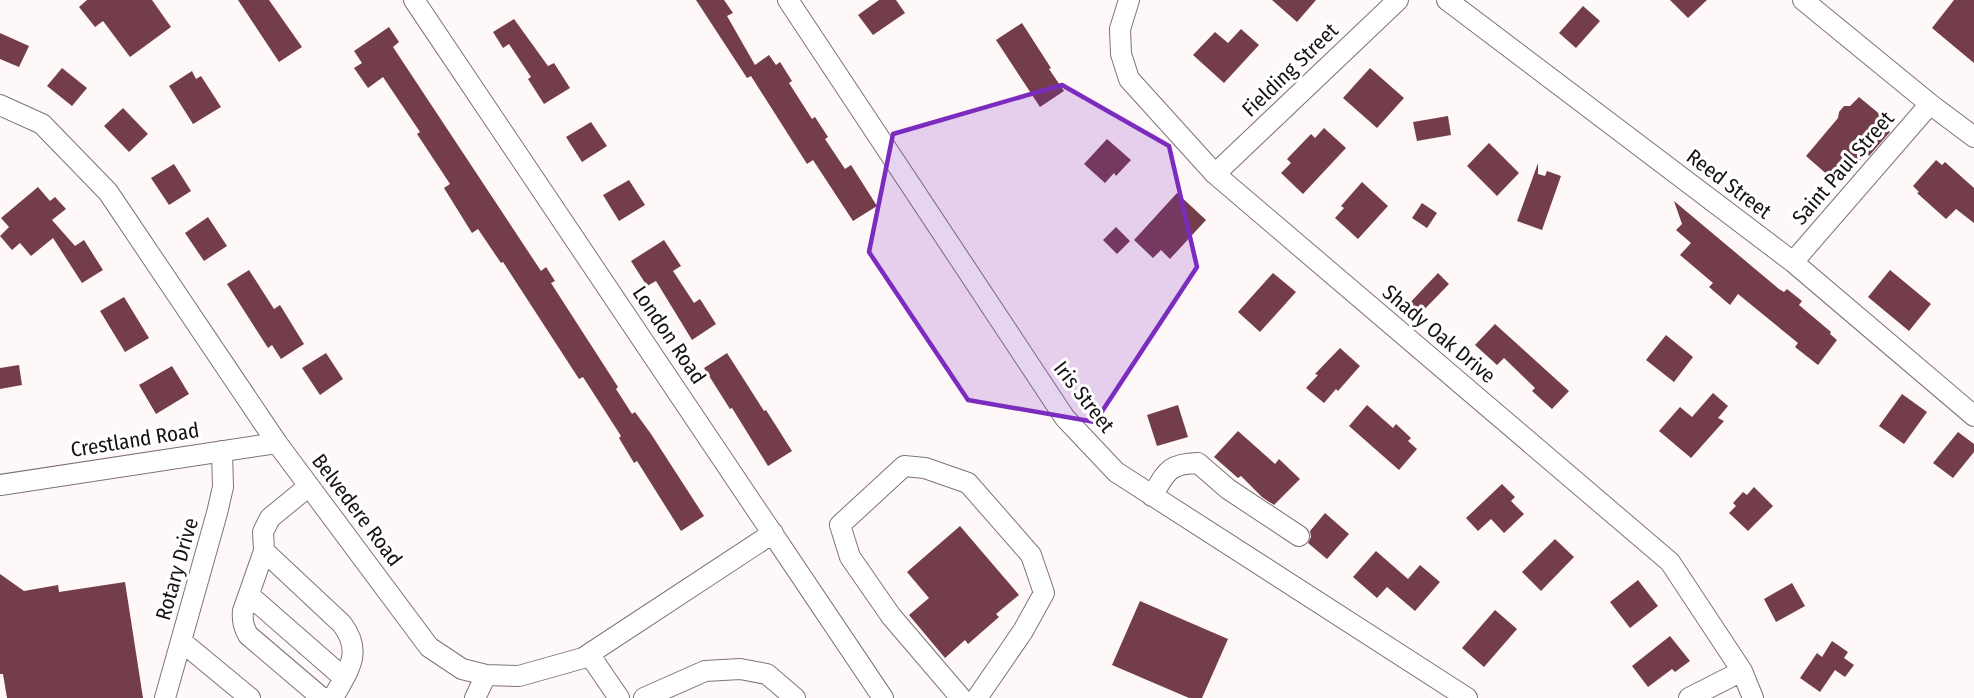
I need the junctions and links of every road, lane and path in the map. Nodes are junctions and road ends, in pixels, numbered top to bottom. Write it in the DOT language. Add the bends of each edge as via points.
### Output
graph roads {
  1 [pos="414,0"];
  2 [pos="789,0"];
  3 [pos="1129,0"];
  4 [pos="1398,0"];
  5 [pos="1447,0"];
  6 [pos="1803,0"];
  7 [pos="1930,104"];
  8 [pos="0,105"];
  9 [pos="1974,137"];
  10 [pos="1215,174"];
  11 [pos="1793,262"];
  12 [pos="1974,416"];
  13 [pos="277,443"];
  14 [pos="222,451"];
  15 [pos="0,485"];
  16 [pos="309,486"];
  17 [pos="1152,496"];
  18 [pos="773,533"];
  19 [pos="1299,536"];
  20 [pos="264,551"];
  21 [pos="249,595"];
  22 [pos="181,641"];
  23 [pos="589,654"];
  24 [pos="1743,671"];
  25 [pos="486,675"];
  26 [pos="344,678"];
  27 [pos="165,698"];
  28 [pos="250,698"];
  29 [pos="330,698"];
  30 [pos="475,698"];
  31 [pos="619,698"];
  32 [pos="644,698"];
  33 [pos="795,698"];
  34 [pos="883,698"];
  35 [pos="961,698"];
  36 [pos="977,698"];
  37 [pos="1467,698"];
  38 [pos="1690,698"];
  39 [pos="1754,698"];
  1 -- 18 [label="street, London Road"];
  2 -- 17 [label="street, Iris Street" via="1065,418 1116,472"];
  3 -- 10 [label="street, Shady Oak Drive" via="1120,29 1121,54 1129,79"];
  4 -- 10 [label="street, Fielding Street"];
  5 -- 11 [label="street, Reed Street"];
  6 -- 7 [label="street"];
  7 -- 9 [label="street"];
  7 -- 11 [label="street, Saint Paul Street"];
  8 -- 13 [label="street, Belvedere Road" via="42,124 108,192"];
  10 -- 24 [label="street, Shady Oak Drive" via="1670,562"];
  11 -- 12 [label="street, Reed Street"];
  13 -- 14 [label="street, Crestland Road"];
  13 -- 16 [label="street, Belvedere Road"];
  14 -- 15 [label="street, Crestland Road"];
  14 -- 22 [label="street, Rotary Drive" via="223,487"];
  16 -- 20 [label="street" via="270,518 263,532"];
  16 -- 25 [label="street, Belvedere Road" via="429,647 462,669"];
  17 -- 19 [label="street" via="1166,472 1179,464 1198,463 1227,489"];
  17 -- 37 [label="street, Iris Street"];
  18 -- 23 [label="street, Belvedere Road"];
  18 -- 34 [label="street, London Road"];
  20 -- 21 [label="street"];
  20 -- 26 [label="street" via="351,636 353,658"];
  21 -- 26 [label="street"];
  21 -- 29 [label="street" via="242,619 249,635"];
  22 -- 27 [label="street, Rotary Drive"];
  22 -- 28 [label="street"];
  23 -- 25 [label="street, Belvedere Road" via="519,676"];
  23 -- 31 [label="street"];
  24 -- 38 [label="street"];
  24 -- 39 [label="street, Shady Oak Drive"];
  25 -- 30 [label="street"];
  26 -- 29 [label="street"];
  32 -- 33 [label="street" via="705,671 740,669 767,674"];
  35 -- 36 [label="street" via="891,616 850,557 840,525 904,466 925,468 968,483 1031,555 1044,593"];
}
